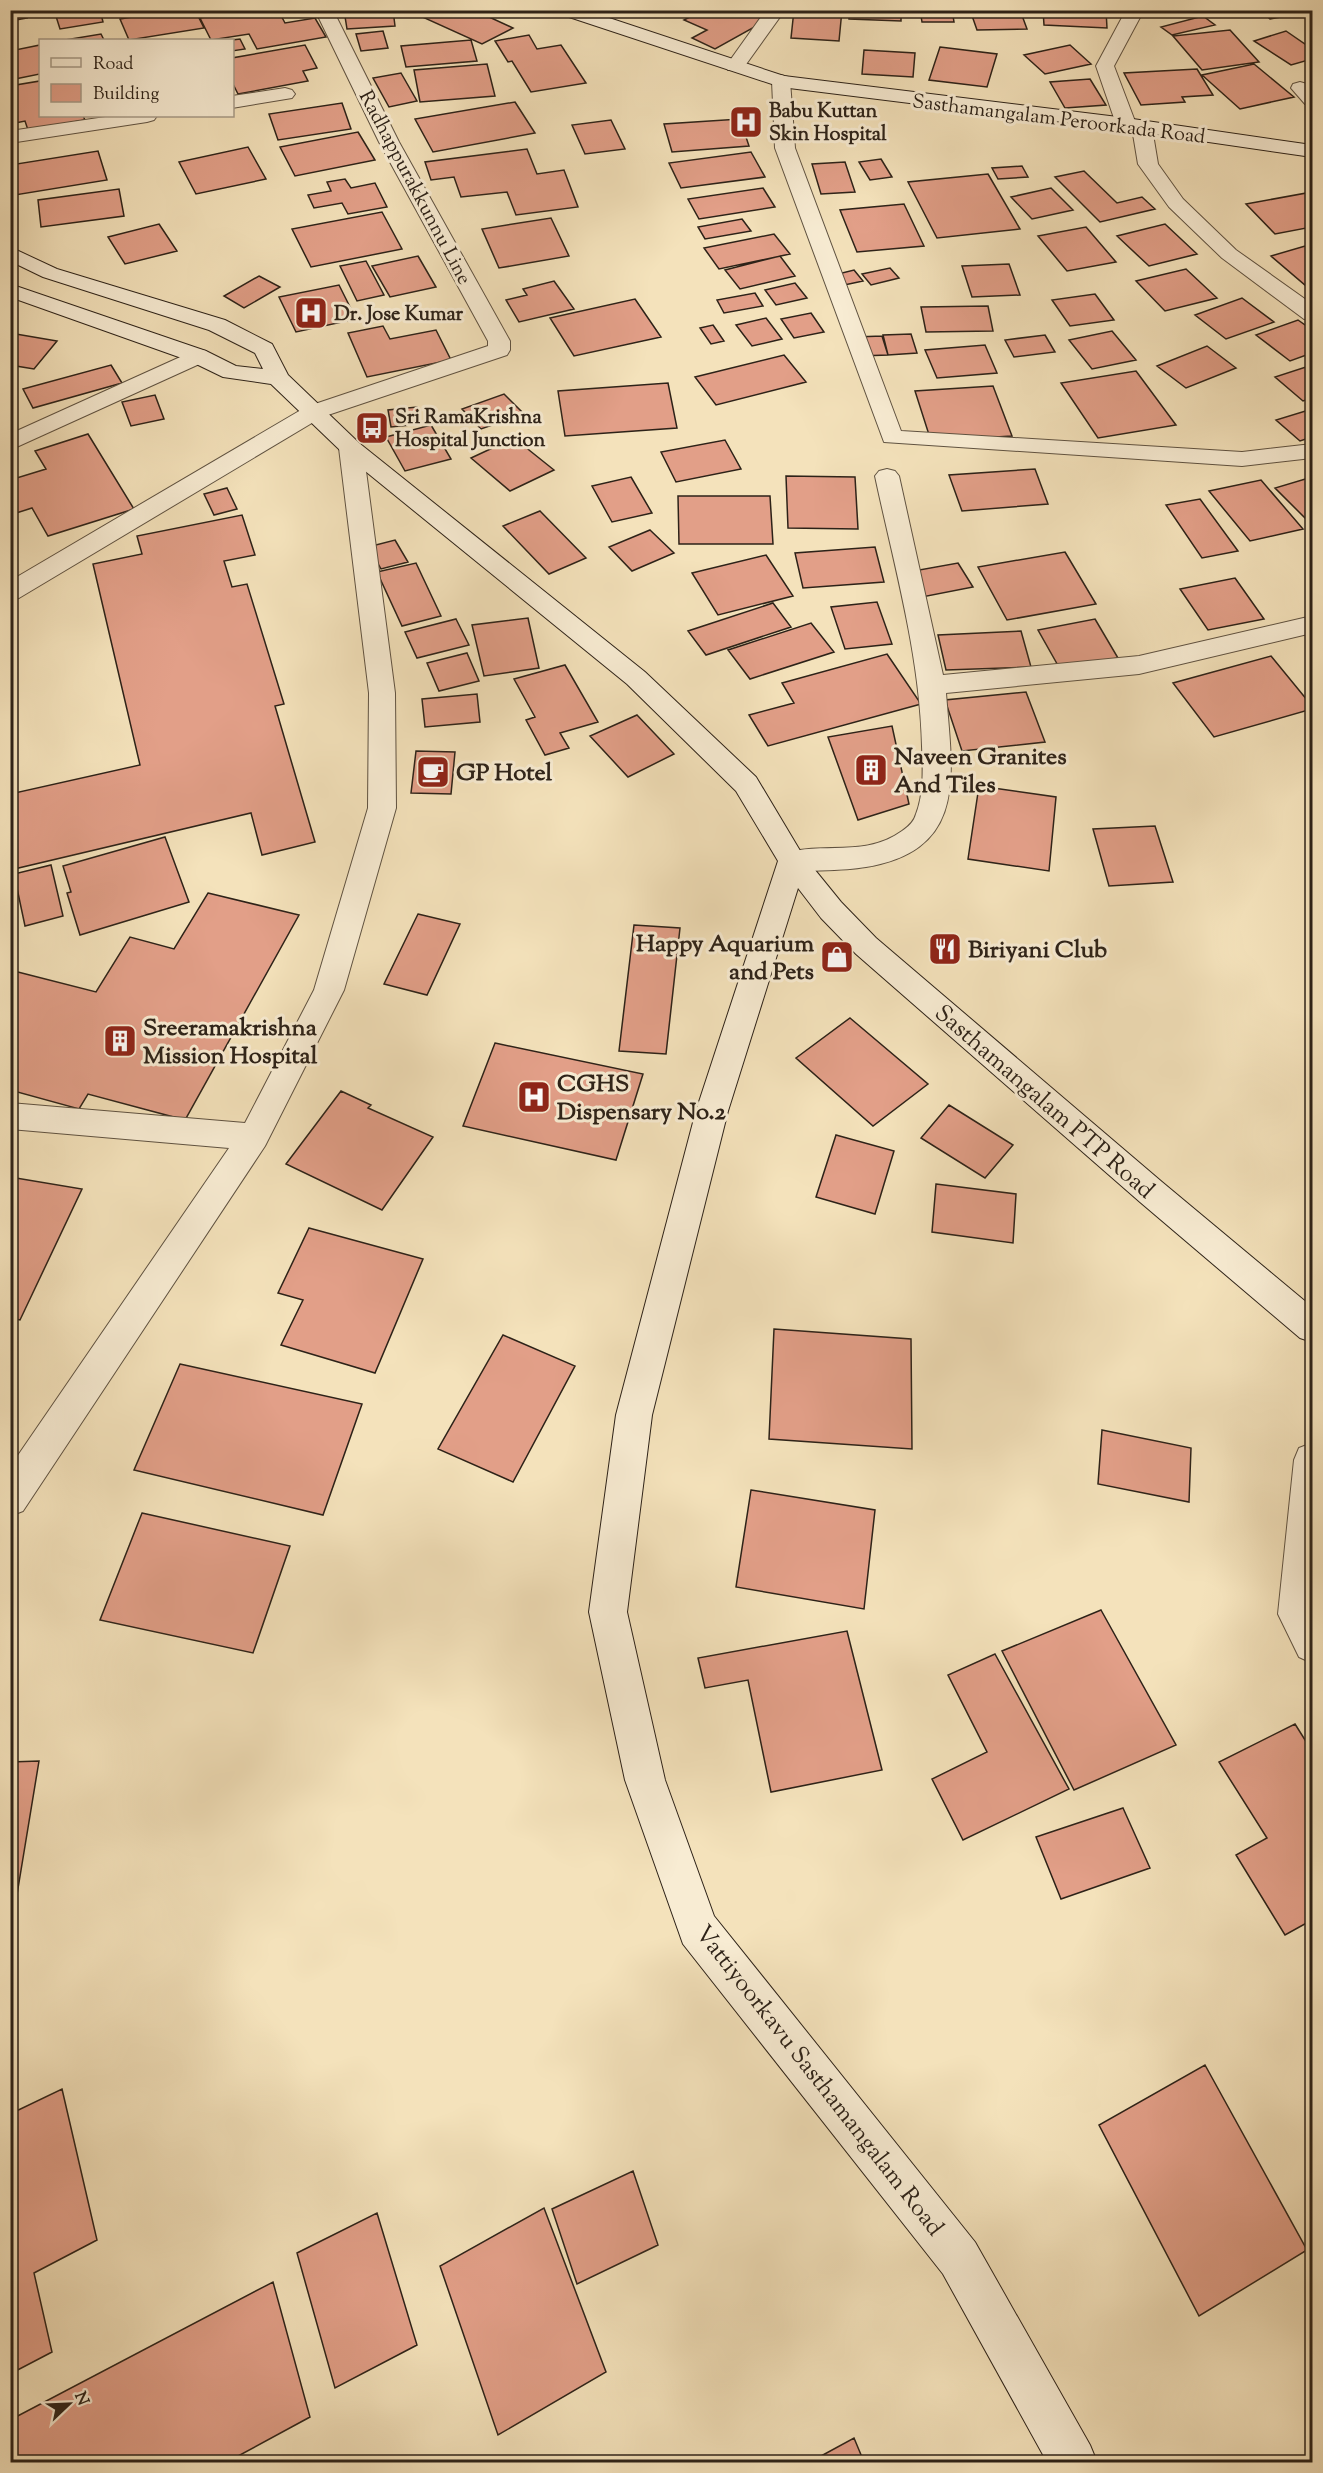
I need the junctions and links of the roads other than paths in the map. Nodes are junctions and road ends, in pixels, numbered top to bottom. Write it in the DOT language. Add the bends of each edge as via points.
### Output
graph roads {
  1 [pos="324,10"];
  2 [pos="566,10"];
  3 [pos="776,10"];
  4 [pos="1135,10"];
  5 [pos="735,66"];
  6 [pos="781,81"];
  7 [pos="285,94"];
  8 [pos="234,102"];
  9 [pos="140,117"];
  10 [pos="1134,126"];
  11 [pos="10,137"];
  12 [pos="1312,151"];
  13 [pos="10,253"];
  14 [pos="10,290"];
  15 [pos="1312,314"];
  16 [pos="198,356"];
  17 [pos="278,378"];
  18 [pos="314,412"];
  19 [pos="10,443"];
  20 [pos="351,448"];
  21 [pos="1312,451"];
  22 [pos="887,476"];
  23 [pos="10,592"];
  24 [pos="1312,625"];
  25 [pos="932,686"];
  26 [pos="792,861"];
  27 [pos="10,1116"];
  28 [pos="254,1137"];
  29 [pos="1312,1327"];
  30 [pos="1312,1460"];
  31 [pos="10,1499"];
  32 [pos="1312,1644"];
  33 [pos="1073,2463"];
  1 -- 18 [label="street, Radhappurakkunnu Line" via="389,142 499,340 499,350"];
  2 -- 5 [label="street, Sasthamangalam Peroorkada Road"];
  3 -- 5 [label="street"];
  4 -- 10 [label="street" via="1105,66"];
  5 -- 6 [label="street, Sasthamangalam Peroorkada Road"];
  6 -- 10 [label="street, Sasthamangalam Peroorkada Road"];
  6 -- 21 [label="street" via="785,148 892,437 1242,459"];
  7 -- 8 [label="street"];
  9 -- 11 [label="street"];
  10 -- 12 [label="street, Sasthamangalam Peroorkada Road"];
  10 -- 15 [label="street" via="1148,164 1176,203 1229,254"];
  13 -- 17 [label="street" via="50,273 217,325 264,349"];
  14 -- 16 [label="street"];
  16 -- 17 [label="street" via="231,372"];
  16 -- 19 [label="street"];
  17 -- 18 [label="street"];
  18 -- 20 [label="street"];
  18 -- 23 [label="street"];
  20 -- 26 [label="street" via="636,678 746,784"];
  20 -- 28 [label="street" via="381,693 382,808 329,990"];
  22 -- 25 [label="street"];
  24 -- 25 [label="street" via="1139,665"];
  25 -- 26 [label="street" via="935,794 927,824 915,838 866,857"];
  26 -- 29 [label="street, Sasthamangalam PTP Road" via="866,946"];
  26 -- 33 [label="street, Vattiyoorkavu Sasthamangalam Road" via="712,1111 634,1415 608,1612 645,1780 698,1929 959,2258"];
  27 -- 28 [label="street"];
  28 -- 31 [label="street"];
  30 -- 32 [label="street" via="1297,1614"];
}
